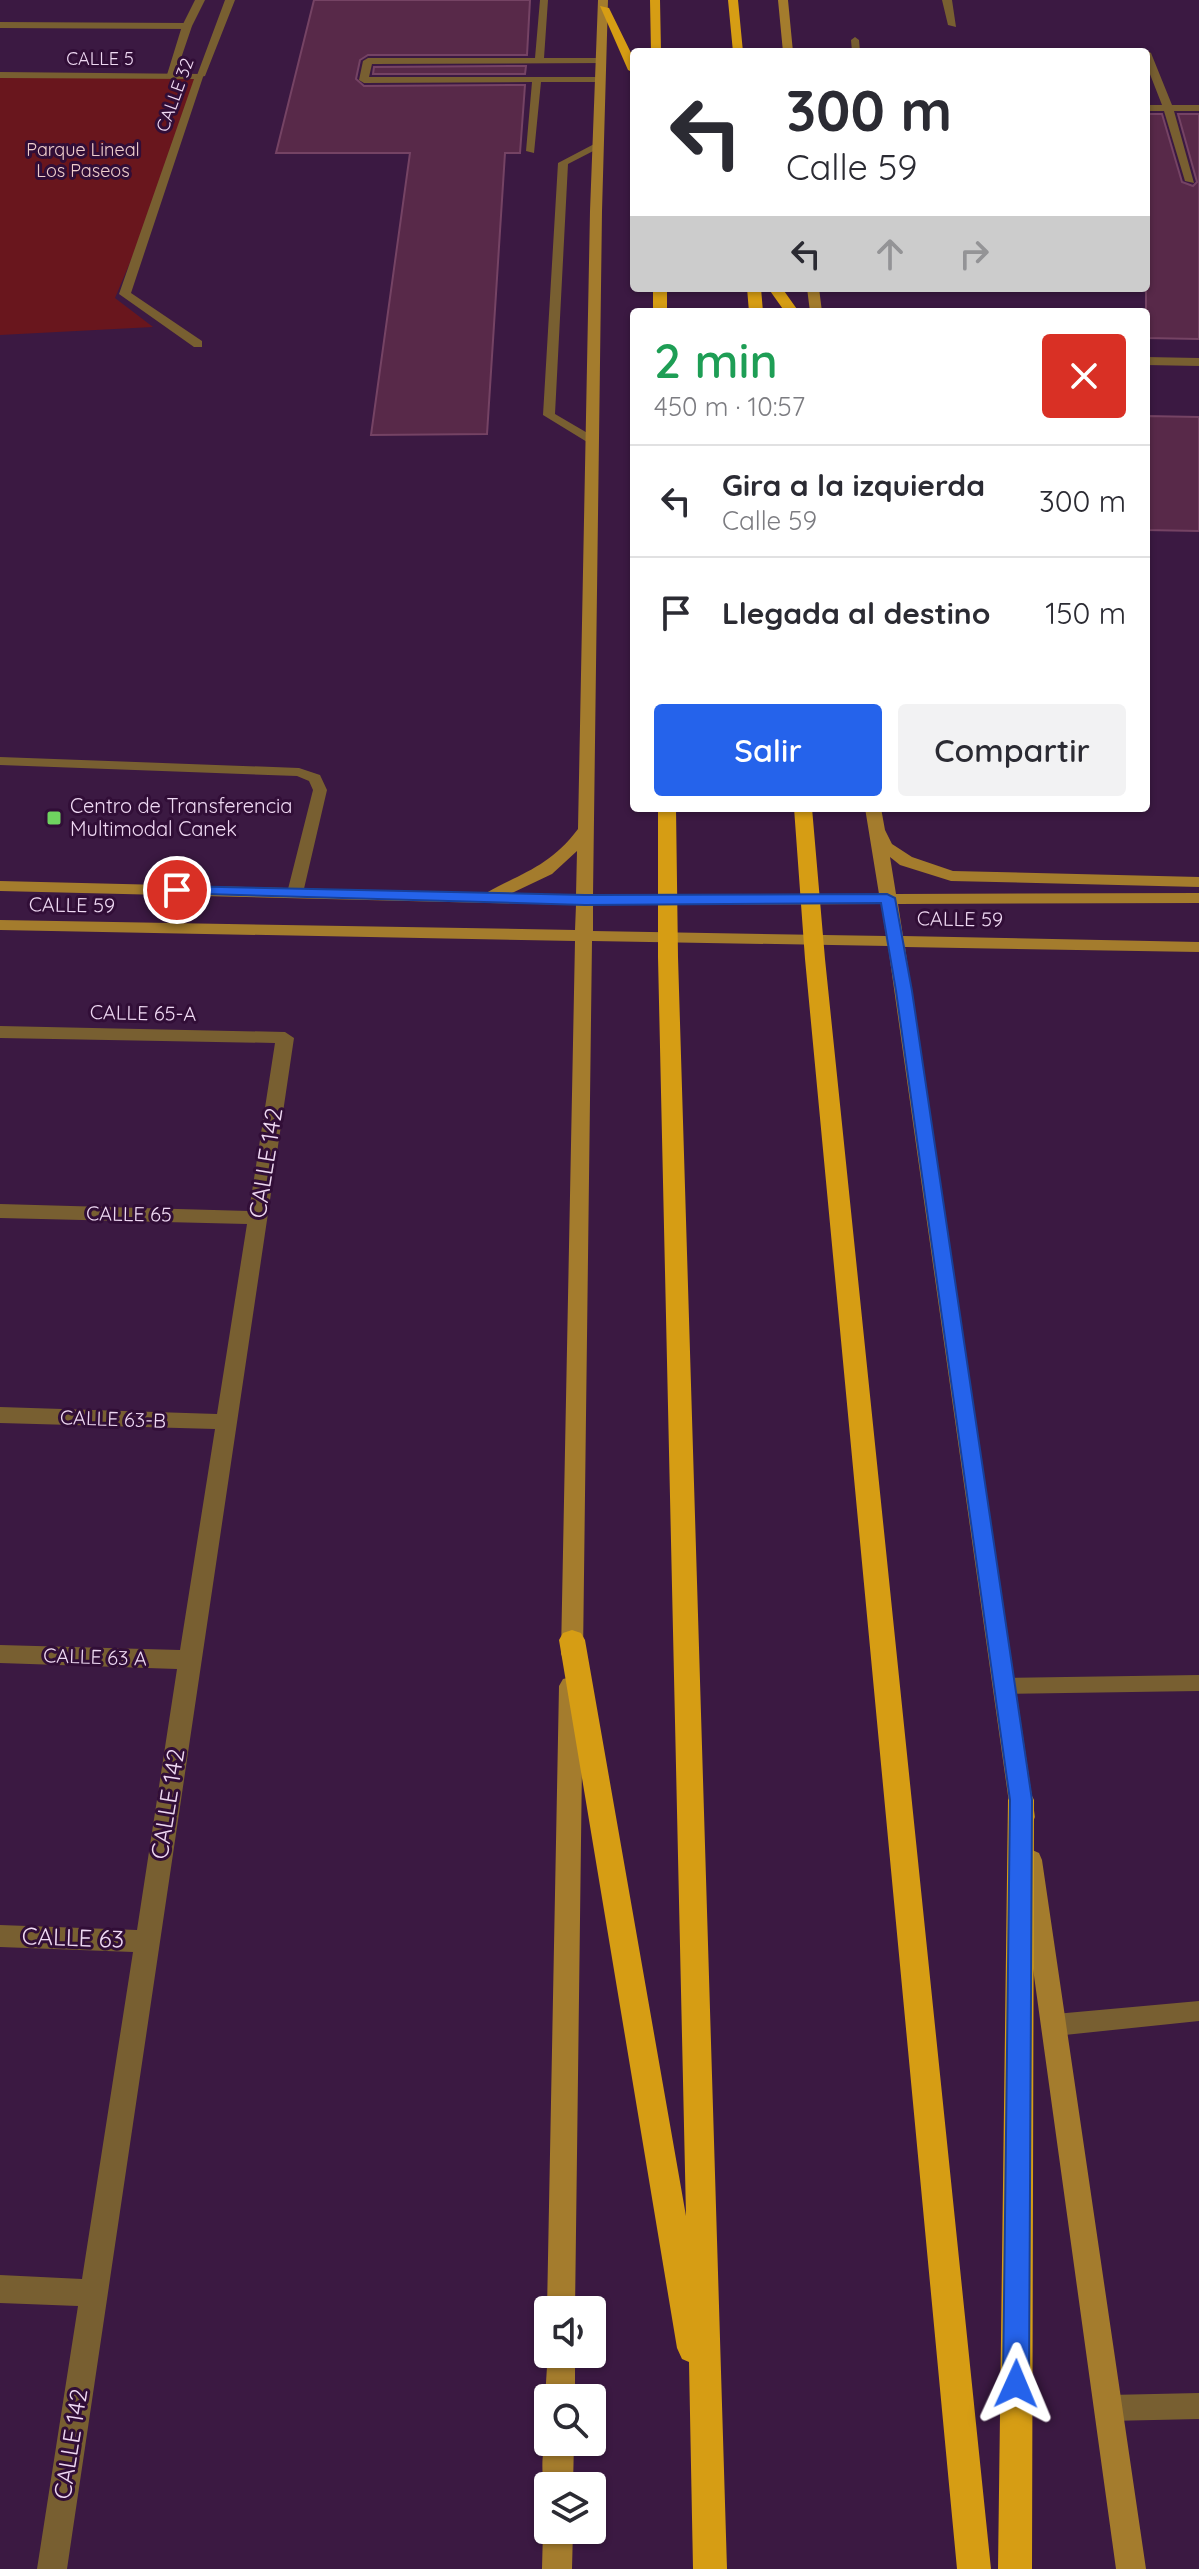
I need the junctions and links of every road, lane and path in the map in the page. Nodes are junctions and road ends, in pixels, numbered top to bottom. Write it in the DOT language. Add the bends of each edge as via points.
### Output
graph roads {
  1 [pos="200,0"];
  2 [pos="230,0"];
  3 [pos="544,0"];
  4 [pos="655,0"];
  5 [pos="733,0"];
  6 [pos="783,0"];
  7 [pos="947,0"];
  8 [pos="603,4"];
  9 [pos="745,11"];
  10 [pos="0,25"];
  11 [pos="953,25"];
  12 [pos="187,26"];
  13 [pos="736,33"];
  14 [pos="855,40"];
  15 [pos="1141,40"];
  16 [pos="656,48"];
  17 [pos="738,48"];
  18 [pos="788,48"];
  19 [pos="856,48"];
  20 [pos="1144,48"];
  21 [pos="539,61"];
  22 [pos="602,61"];
  23 [pos="630,61"];
  24 [pos="1150,63"];
  25 [pos="0,75"];
  26 [pos="170,76"];
  27 [pos="200,76"];
  28 [pos="537,79"];
  29 [pos="601,79"];
  30 [pos="1150,108"];
  31 [pos="1168,108"];
  32 [pos="1199,108"];
  33 [pos="598,145"];
  34 [pos="531,151"];
  35 [pos="1190,181"];
  36 [pos="198,344"];
  37 [pos="1150,361"];
  38 [pos="1199,362"];
  39 [pos="592,441"];
  40 [pos="0,761"];
  41 [pos="667,812"];
  42 [pos="803,812"];
  43 [pos="874,815"];
  44 [pos="587,827"];
  45 [pos="1199,882"];
  46 [pos="0,886"];
  47 [pos="295,893"];
  48 [pos="485,898"];
  49 [pos="887,898"];
  50 [pos="1199,898"];
  51 [pos="585,900"];
  52 [pos="0,925"];
  53 [pos="583,935"];
  54 [pos="895,939"];
  55 [pos="1199,947"];
  56 [pos="0,1032"];
  57 [pos="285,1038"];
  58 [pos="0,1211"];
  59 [pos="257,1218"];
  60 [pos="0,1415"];
  61 [pos="226,1422"];
  62 [pos="572,1640"];
  63 [pos="0,1654"];
  64 [pos="190,1660"];
  65 [pos="1199,1683"];
  66 [pos="1003,1686"];
  67 [pos="1021,1800"];
  68 [pos="0,1936"];
  69 [pos="147,1941"];
  70 [pos="1199,2011"];
  71 [pos="1055,2025"];
  72 [pos="0,2289"];
  73 [pos="93,2293"];
  74 [pos="561,2296"];
  75 [pos="1199,2406"];
  76 [pos="1109,2408"];
  77 [pos="707,2428"];
  78 [pos="558,2544"];
  79 [pos="52,2569"];
  80 [pos="557,2569"];
  81 [pos="710,2569"];
  82 [pos="974,2569"];
  83 [pos="1015,2569"];
  84 [pos="1131,2569"];
  1 -- 12 [label="street, CALLE 32"];
  2 -- 27 [label="street, CALLE 32"];
  3 -- 21 [label="lane"];
  4 -- 16 [label="highway"];
  5 -- 13 [label="highway"];
  6 -- 18 [label="main road"];
  7 -- 11 [label="street"];
  8 -- 22 [label="main road"];
  8 -- 23 [label="highway"];
  9 -- 13 [label="highway"];
  10 -- 12 [label="street"];
  12 -- 26 [label="street, CALLE 32"];
  13 -- 17 [label="highway"];
  14 -- 19 [label="lane"];
  15 -- 20 [label="lane"];
  21 -- 22 [label="lane"];
  21 -- 28 [label="lane" via="368,61 364,80"];
  22 -- 29 [label="main road"];
  24 -- 31 [label="lane"];
  25 -- 26 [label="street, CALLE 5"];
  26 -- 27 [label="street, CALLE 5"];
  27 -- 36 [label="street, CALLE 32" via="125,294"];
  28 -- 29 [label="lane"];
  28 -- 34 [label="lane"];
  29 -- 33 [label="main road"];
  30 -- 31 [label="lane"];
  31 -- 32 [label="lane"];
  31 -- 35 [label="lane"];
  33 -- 39 [label="main road"];
  33 -- 39 [label="lane" via="563,163 549,415"];
  37 -- 38 [label="street"];
  39 -- 44 [label="main road"];
  40 -- 47 [label="lane" via="299,772 315,778 320,790"];
  41 -- 77 [label="highway"];
  42 -- 82 [label="highway"];
  43 -- 45 [label="main road" via="885,847 906,861 951,876"];
  43 -- 49 [label="main road"];
  44 -- 48 [label="main road" via="556,865"];
  44 -- 51 [label="main road"];
  46 -- 47 [label="main road, CALLE 59"];
  47 -- 48 [label="main road, CALLE 59"];
  48 -- 51 [label="main road, CALLE 59"];
  49 -- 50 [label="main road, CALLE 59"];
  49 -- 51 [label="main road, CALLE 59"];
  49 -- 54 [label="main road"];
  51 -- 53 [label="main road"];
  52 -- 53 [label="main road, CALLE 59"];
  53 -- 54 [label="main road, CALLE 59"];
  53 -- 62 [label="main road"];
  54 -- 55 [label="main road, CALLE 59"];
  54 -- 66 [label="main road"];
  56 -- 57 [label="street, CALLE 65-A"];
  57 -- 59 [label="street, CALLE 142"];
  58 -- 59 [label="street, CALLE 65"];
  59 -- 61 [label="street, CALLE 142"];
  60 -- 61 [label="street, CALLE 63-B"];
  61 -- 64 [label="street, CALLE 142"];
  62 -- 74 [label="main road"];
  62 -- 77 [label="highway"];
  63 -- 64 [label="street, CALLE 63 A"];
  64 -- 69 [label="street, CALLE 142"];
  65 -- 66 [label="lane"];
  66 -- 67 [label="main road"];
  67 -- 71 [label="main road"];
  67 -- 83 [label="highway"];
  68 -- 69 [label="street, CALLE 63"];
  69 -- 73 [label="street, CALLE 142"];
  70 -- 71 [label="lane"];
  71 -- 76 [label="main road"];
  72 -- 73 [label="street"];
  73 -- 79 [label="street, CALLE 142"];
  75 -- 76 [label="lane"];
  76 -- 84 [label="main road"];
  77 -- 81 [label="highway"];
  78 -- 80 [label="main road"];
}
